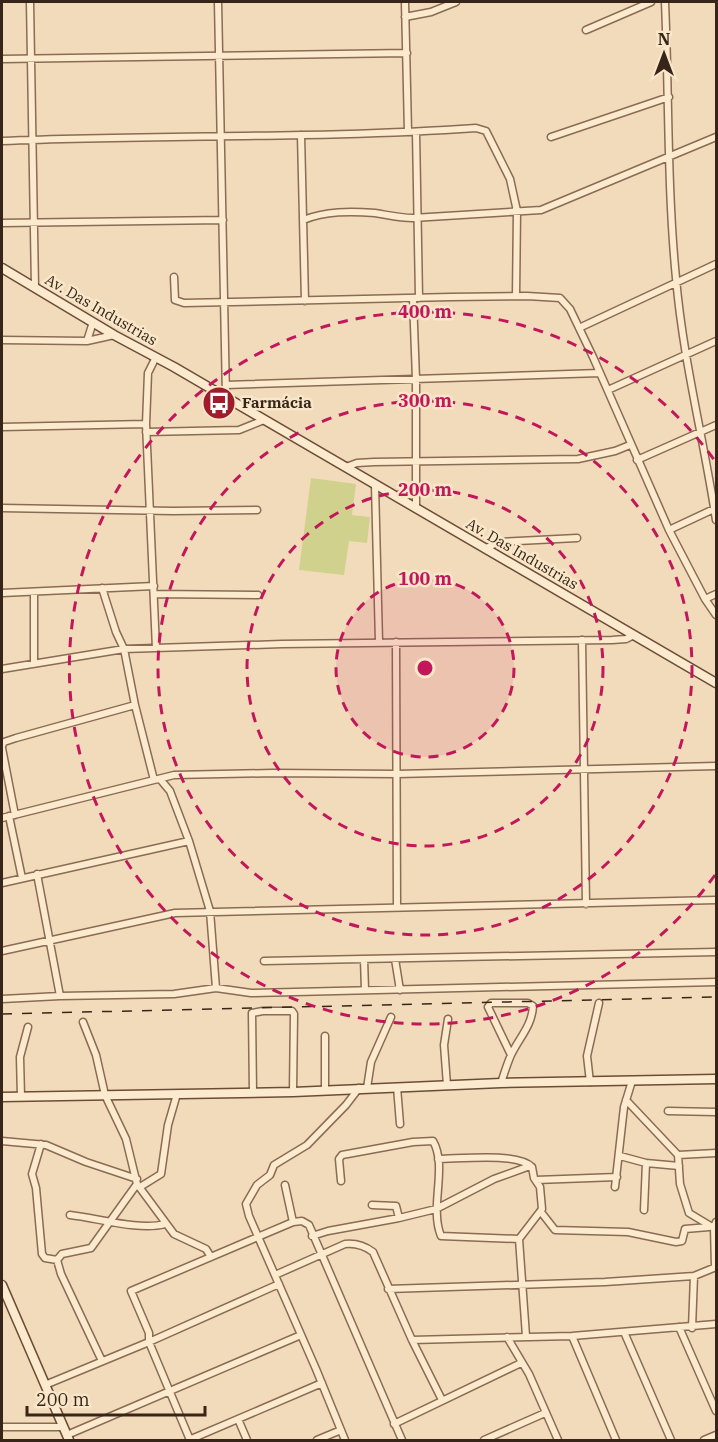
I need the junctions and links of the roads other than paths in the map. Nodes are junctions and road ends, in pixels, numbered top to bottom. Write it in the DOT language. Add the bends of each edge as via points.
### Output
graph roads {
  1 [pos="30,2"];
  2 [pos="218,2"];
  3 [pos="405,2"];
  4 [pos="456,2"];
  5 [pos="651,2"];
  6 [pos="666,2"];
  7 [pos="405,17"];
  8 [pos="586,30"];
  9 [pos="407,53"];
  10 [pos="220,55"];
  11 [pos="31,58"];
  12 [pos="2,59"];
  13 [pos="669,97"];
  14 [pos="408,132"];
  15 [pos="416,132"];
  16 [pos="301,135"];
  17 [pos="221,137"];
  18 [pos="551,137"];
  19 [pos="717,137"];
  20 [pos="32,139"];
  21 [pos="2,141"];
  22 [pos="670,155"];
  23 [pos="303,211"];
  24 [pos="517,211"];
  25 [pos="317,215"];
  26 [pos="418,217"];
  27 [pos="223,220"];
  28 [pos="303,220"];
  29 [pos="2,223"];
  30 [pos="33,223"];
  31 [pos="717,264"];
  32 [pos="2,268"];
  33 [pos="174,277"];
  34 [pos="676,281"];
  35 [pos="35,288"];
  36 [pos="516,296"];
  37 [pos="416,298"];
  38 [pos="224,301"];
  39 [pos="304,301"];
  40 [pos="93,322"];
  41 [pos="579,328"];
  42 [pos="114,335"];
  43 [pos="2,340"];
  44 [pos="87,341"];
  45 [pos="717,341"];
  46 [pos="687,354"];
  47 [pos="156,357"];
  48 [pos="600,373"];
  49 [pos="416,379"];
  50 [pos="225,385"];
  51 [pos="608,390"];
  52 [pos="226,397"];
  53 [pos="264,420"];
  54 [pos="146,424"];
  55 [pos="717,424"];
  56 [pos="2,427"];
  57 [pos="146,432"];
  58 [pos="700,432"];
  59 [pos="630,445"];
  60 [pos="637,460"];
  61 [pos="416,461"];
  62 [pos="346,467"];
  63 [pos="375,485"];
  64 [pos="2,508"];
  65 [pos="416,508"];
  66 [pos="716,508"];
  67 [pos="149,509"];
  68 [pos="257,510"];
  69 [pos="717,520"];
  70 [pos="669,530"];
  71 [pos="578,538"];
  72 [pos="485,549"];
  73 [pos="154,586"];
  74 [pos="102,588"];
  75 [pos="34,592"];
  76 [pos="2,593"];
  77 [pos="154,594"];
  78 [pos="717,594"];
  79 [pos="258,595"];
  80 [pos="705,599"];
  81 [pos="717,615"];
  82 [pos="634,635"];
  83 [pos="582,640"];
  84 [pos="378,642"];
  85 [pos="396,642"];
  86 [pos="156,648"];
  87 [pos="124,649"];
  88 [pos="33,662"];
  89 [pos="2,669"];
  90 [pos="717,684"];
  91 [pos="135,705"];
  92 [pos="2,747"];
  93 [pos="717,766"];
  94 [pos="584,769"];
  95 [pos="397,774"];
  96 [pos="174,776"];
  97 [pos="157,780"];
  98 [pos="170,791"];
  99 [pos="8,816"];
  100 [pos="189,841"];
  101 [pos="38,874"];
  102 [pos="22,878"];
  103 [pos="2,883"];
  104 [pos="717,900"];
  105 [pos="586,904"];
  106 [pos="398,906"];
  107 [pos="210,911"];
  108 [pos="49,940"];
  109 [pos="2,951"];
  110 [pos="717,952"];
  111 [pos="364,959"];
  112 [pos="395,959"];
  113 [pos="264,961"];
  114 [pos="717,982"];
  115 [pos="216,988"];
  116 [pos="365,990"];
  117 [pos="400,990"];
  118 [pos="60,996"];
  119 [pos="2,999"];
  120 [pos="599,1003"];
  121 [pos="391,1017"];
  122 [pos="448,1018"];
  123 [pos="83,1022"];
  124 [pos="28,1028"];
  125 [pos="326,1036"];
  126 [pos="512,1054"];
  127 [pos="717,1079"];
  128 [pos="632,1081"];
  129 [pos="590,1082"];
  130 [pos="501,1083"];
  131 [pos="447,1085"];
  132 [pos="397,1087"];
  133 [pos="363,1088"];
  134 [pos="325,1090"];
  135 [pos="253,1092"];
  136 [pos="293,1092"];
  137 [pos="177,1094"];
  138 [pos="105,1095"];
  139 [pos="2,1097"];
  140 [pos="21,1097"];
  141 [pos="626,1100"];
  142 [pos="668,1112"];
  143 [pos="717,1112"];
  144 [pos="400,1124"];
  145 [pos="2,1141"];
  146 [pos="41,1144"];
  147 [pos="717,1153"];
  148 [pos="678,1155"];
  149 [pos="620,1156"];
  150 [pos="438,1159"];
  151 [pos="645,1163"];
  152 [pos="530,1166"];
  153 [pos="679,1166"];
  154 [pos="617,1177"];
  155 [pos="536,1180"];
  156 [pos="341,1181"];
  157 [pos="138,1184"];
  158 [pos="285,1185"];
  159 [pos="615,1187"];
  160 [pos="372,1205"];
  161 [pos="436,1209"];
  162 [pos="644,1210"];
  163 [pos="542,1212"];
  164 [pos="689,1213"];
  165 [pos="70,1215"];
  166 [pos="399,1218"];
  167 [pos="110,1221"];
  168 [pos="293,1222"];
  169 [pos="165,1224"];
  170 [pos="713,1226"];
  171 [pos="690,1228"];
  172 [pos="312,1236"];
  173 [pos="259,1237"];
  174 [pos="519,1239"];
  175 [pos="320,1255"];
  176 [pos="211,1257"];
  177 [pos="57,1260"];
  178 [pos="716,1267"];
  179 [pos="275,1275"];
  180 [pos="694,1276"];
  181 [pos="279,1284"];
  182 [pos="521,1284"];
  183 [pos="2,1285"];
  184 [pos="388,1289"];
  185 [pos="717,1324"];
  186 [pos="679,1327"];
  187 [pos="692,1328"];
  188 [pos="624,1332"];
  189 [pos="301,1335"];
  190 [pos="526,1336"];
  191 [pos="572,1336"];
  192 [pos="507,1337"];
  193 [pos="412,1340"];
  194 [pos="149,1342"];
  195 [pos="102,1361"];
  196 [pos="521,1363"];
  197 [pos="322,1383"];
  198 [pos="45,1385"];
  199 [pos="169,1391"];
  200 [pos="442,1400"];
  201 [pos="717,1411"];
  202 [pos="545,1413"];
  203 [pos="238,1419"];
  204 [pos="394,1424"];
  205 [pos="2,1427"];
  206 [pos="341,1430"];
  207 [pos="67,1434"];
  208 [pos="717,1435"];
  209 [pos="190,1440"];
  210 [pos="247,1440"];
  211 [pos="317,1440"];
  212 [pos="345,1440"];
  213 [pos="402,1440"];
  214 [pos="484,1440"];
  215 [pos="558,1440"];
  216 [pos="616,1440"];
  217 [pos="671,1440"];
  218 [pos="704,1440"];
  1 -- 11 [label="street"];
  2 -- 10 [label="street"];
  3 -- 7 [label="street"];
  4 -- 7 [label="street"];
  5 -- 8 [label="street"];
  6 -- 13 [label="street"];
  7 -- 9 [label="street"];
  9 -- 10 [label="street"];
  9 -- 14 [label="street"];
  10 -- 11 [label="street"];
  10 -- 17 [label="street"];
  11 -- 12 [label="street"];
  11 -- 20 [label="street"];
  13 -- 18 [label="street"];
  13 -- 22 [label="street"];
  14 -- 15 [label="street"];
  14 -- 16 [label="street"];
  15 -- 24 [label="street" via="476,128 486,131 510,179"];
  15 -- 26 [label="street"];
  16 -- 17 [label="street"];
  16 -- 23 [label="street"];
  17 -- 20 [label="street"];
  17 -- 27 [label="street"];
  19 -- 22 [label="street"];
  20 -- 21 [label="street"];
  20 -- 30 [label="street"];
  22 -- 24 [label="street" via="542,210"];
  22 -- 34 [label="street"];
  23 -- 25 [label="street"];
  23 -- 28 [label="street"];
  24 -- 26 [label="street"];
  24 -- 36 [label="street"];
  25 -- 26 [label="street" via="335,212"];
  25 -- 28 [label="street"];
  26 -- 37 [label="street"];
  27 -- 30 [label="street"];
  27 -- 38 [label="street"];
  28 -- 39 [label="street"];
  29 -- 30 [label="street"];
  30 -- 35 [label="street"];
  31 -- 34 [label="street"];
  32 -- 35 [label="street, Av. Das Industrias"];
  33 -- 38 [label="street" via="176,302"];
  34 -- 41 [label="street"];
  34 -- 46 [label="street"];
  35 -- 40 [label="street, Av. Das Industrias"];
  36 -- 37 [label="street"];
  36 -- 41 [label="street" via="560,298"];
  37 -- 39 [label="street"];
  37 -- 49 [label="street"];
  38 -- 39 [label="street"];
  38 -- 50 [label="street"];
  40 -- 42 [label="street, Av. Das Industrias"];
  40 -- 44 [label="street"];
  41 -- 48 [label="street"];
  42 -- 44 [label="street"];
  42 -- 47 [label="street, Av. Das Industrias"];
  43 -- 44 [label="street"];
  45 -- 46 [label="street"];
  46 -- 51 [label="street"];
  46 -- 58 [label="street"];
  47 -- 52 [label="street, Av. Das Industrias"];
  47 -- 54 [label="street" via="148,373"];
  48 -- 49 [label="street"];
  48 -- 51 [label="street"];
  49 -- 50 [label="street"];
  49 -- 61 [label="street"];
  50 -- 52 [label="street"];
  51 -- 59 [label="street"];
  52 -- 53 [label="street, Av. Das Industrias"];
  53 -- 57 [label="street" via="239,430"];
  53 -- 62 [label="street, Av. Das Industrias"];
  54 -- 56 [label="street"];
  54 -- 57 [label="street"];
  55 -- 58 [label="street"];
  57 -- 67 [label="street"];
  58 -- 60 [label="street"];
  58 -- 66 [label="street"];
  59 -- 60 [label="street"];
  59 -- 61 [label="street" via="578,459"];
  60 -- 70 [label="street"];
  61 -- 62 [label="street" via="367,462"];
  61 -- 65 [label="street"];
  62 -- 63 [label="street, Av. Das Industrias"];
  63 -- 65 [label="street, Av. Das Industrias"];
  63 -- 84 [label="street"];
  64 -- 67 [label="street"];
  65 -- 72 [label="street, Av. Das Industrias"];
  66 -- 69 [label="street"];
  66 -- 70 [label="street"];
  67 -- 68 [label="street"];
  67 -- 73 [label="street"];
  70 -- 80 [label="street"];
  71 -- 72 [label="street" via="498,542"];
  72 -- 82 [label="street, Av. Das Industrias"];
  73 -- 74 [label="street"];
  73 -- 77 [label="street"];
  74 -- 75 [label="street"];
  74 -- 87 [label="street"];
  75 -- 76 [label="street"];
  75 -- 88 [label="street"];
  77 -- 79 [label="street"];
  77 -- 86 [label="street"];
  78 -- 80 [label="street"];
  80 -- 81 [label="street"];
  82 -- 83 [label="street"];
  82 -- 90 [label="street, Av. Das Industrias"];
  83 -- 85 [label="street"];
  83 -- 94 [label="street"];
  84 -- 85 [label="street"];
  84 -- 86 [label="street"];
  85 -- 95 [label="street"];
  86 -- 87 [label="street"];
  87 -- 88 [label="street"];
  87 -- 91 [label="street"];
  88 -- 89 [label="street"];
  91 -- 92 [label="street" via="16,738 4,742"];
  91 -- 97 [label="street"];
  92 -- 99 [label="street"];
  93 -- 94 [label="street"];
  94 -- 95 [label="street"];
  94 -- 105 [label="street"];
  95 -- 96 [label="street"];
  95 -- 106 [label="street"];
  96 -- 97 [label="street"];
  96 -- 98 [label="street"];
  97 -- 98 [label="street"];
  97 -- 99 [label="street"];
  98 -- 100 [label="street"];
  99 -- 102 [label="street"];
  100 -- 101 [label="street"];
  100 -- 107 [label="street"];
  101 -- 102 [label="street"];
  101 -- 108 [label="street"];
  102 -- 103 [label="street"];
  104 -- 105 [label="street"];
  105 -- 106 [label="street"];
  106 -- 107 [label="street"];
  107 -- 108 [label="street" via="175,913"];
  107 -- 115 [label="street"];
  108 -- 109 [label="street"];
  108 -- 118 [label="street"];
  110 -- 112 [label="street"];
  111 -- 112 [label="street"];
  111 -- 113 [label="street"];
  111 -- 116 [label="street"];
  112 -- 117 [label="street"];
  114 -- 117 [label="street"];
  115 -- 116 [label="street" via="251,993"];
  115 -- 118 [label="street" via="174,994"];
  116 -- 117 [label="street"];
  118 -- 119 [label="street"];
  120 -- 129 [label="street" via="587,1056"];
  121 -- 133 [label="street"];
  122 -- 131 [label="street" via="444,1045"];
  123 -- 138 [label="street"];
  124 -- 140 [label="street" via="20,1057"];
  125 -- 134 [label="street"];
  126 -- 126 [label="street" via="488,1007 491,1003 532,1004 528,1028"];
  126 -- 130 [label="street"];
  127 -- 128 [label="street"];
  128 -- 129 [label="street"];
  128 -- 141 [label="street"];
  129 -- 130 [label="street"];
  130 -- 131 [label="street"];
  131 -- 132 [label="street"];
  132 -- 133 [label="street"];
  132 -- 144 [label="street"];
  133 -- 134 [label="street"];
  133 -- 173 [label="street" via="307,1145 276,1164 257,1185 246,1207"];
  134 -- 136 [label="street"];
  135 -- 136 [label="street"];
  135 -- 136 [label="street" via="252,1014 273,1010 290,1010 294,1014"];
  135 -- 137 [label="street"];
  137 -- 138 [label="street"];
  137 -- 157 [label="street" via="161,1174"];
  138 -- 140 [label="street"];
  138 -- 157 [label="street" via="126,1139"];
  139 -- 140 [label="street"];
  141 -- 148 [label="street"];
  141 -- 149 [label="street"];
  142 -- 143 [label="street"];
  145 -- 146 [label="street"];
  146 -- 157 [label="street"];
  146 -- 177 [label="street" via="32,1174 42,1254"];
  147 -- 148 [label="street"];
  148 -- 153 [label="street"];
  149 -- 151 [label="street"];
  149 -- 154 [label="street"];
  150 -- 152 [label="street" via="469,1156 522,1161"];
  150 -- 156 [label="street" via="435,1143 431,1141 344,1154 339,1159"];
  150 -- 161 [label="street"];
  151 -- 153 [label="street"];
  151 -- 162 [label="street"];
  152 -- 155 [label="street"];
  152 -- 161 [label="street"];
  153 -- 164 [label="street"];
  154 -- 155 [label="street"];
  154 -- 159 [label="street"];
  155 -- 163 [label="street"];
  157 -- 167 [label="street"];
  157 -- 169 [label="street"];
  158 -- 168 [label="street"];
  160 -- 166 [label="street" via="396,1206"];
  161 -- 166 [label="street"];
  161 -- 174 [label="street" via="443,1238"];
  163 -- 171 [label="street" via="559,1231 628,1232 676,1242 682,1241 684,1230"];
  163 -- 174 [label="street"];
  164 -- 170 [label="street"];
  164 -- 171 [label="street"];
  165 -- 167 [label="street"];
  166 -- 172 [label="street"];
  167 -- 169 [label="street"];
  167 -- 177 [label="street" via="91,1248 62,1254"];
  168 -- 172 [label="street" via="306,1222"];
  168 -- 173 [label="street"];
  169 -- 176 [label="street" via="174,1234 206,1249"];
  170 -- 171 [label="street"];
  170 -- 178 [label="street"];
  172 -- 175 [label="street"];
  173 -- 176 [label="street"];
  173 -- 179 [label="street"];
  174 -- 182 [label="street"];
  175 -- 179 [label="street"];
  175 -- 184 [label="street" via="347,1244 368,1248"];
  175 -- 204 [label="street"];
  176 -- 194 [label="street" via="131,1292 149,1333"];
  177 -- 195 [label="street"];
  178 -- 180 [label="street"];
  179 -- 181 [label="street"];
  180 -- 182 [label="street"];
  180 -- 187 [label="street"];
  181 -- 189 [label="street"];
  181 -- 194 [label="street"];
  182 -- 184 [label="street"];
  182 -- 190 [label="street"];
  183 -- 198 [label="street"];
  184 -- 193 [label="street"];
  185 -- 187 [label="street"];
  186 -- 187 [label="street"];
  186 -- 188 [label="street"];
  186 -- 201 [label="street"];
  188 -- 191 [label="street"];
  188 -- 217 [label="street"];
  189 -- 197 [label="street"];
  189 -- 199 [label="street"];
  190 -- 191 [label="street"];
  190 -- 192 [label="street"];
  191 -- 216 [label="street"];
  192 -- 193 [label="street"];
  192 -- 196 [label="street"];
  193 -- 200 [label="street"];
  194 -- 195 [label="street"];
  194 -- 199 [label="street"];
  195 -- 198 [label="street"];
  196 -- 200 [label="street"];
  196 -- 202 [label="street"];
  197 -- 203 [label="street"];
  197 -- 206 [label="street"];
  198 -- 207 [label="street"];
  199 -- 207 [label="street"];
  199 -- 209 [label="street"];
  200 -- 204 [label="street"];
  202 -- 214 [label="street"];
  202 -- 215 [label="street"];
  203 -- 209 [label="street"];
  203 -- 210 [label="street"];
  204 -- 213 [label="street"];
  205 -- 207 [label="street"];
  206 -- 211 [label="street"];
  206 -- 212 [label="street"];
  208 -- 218 [label="street"];
}
